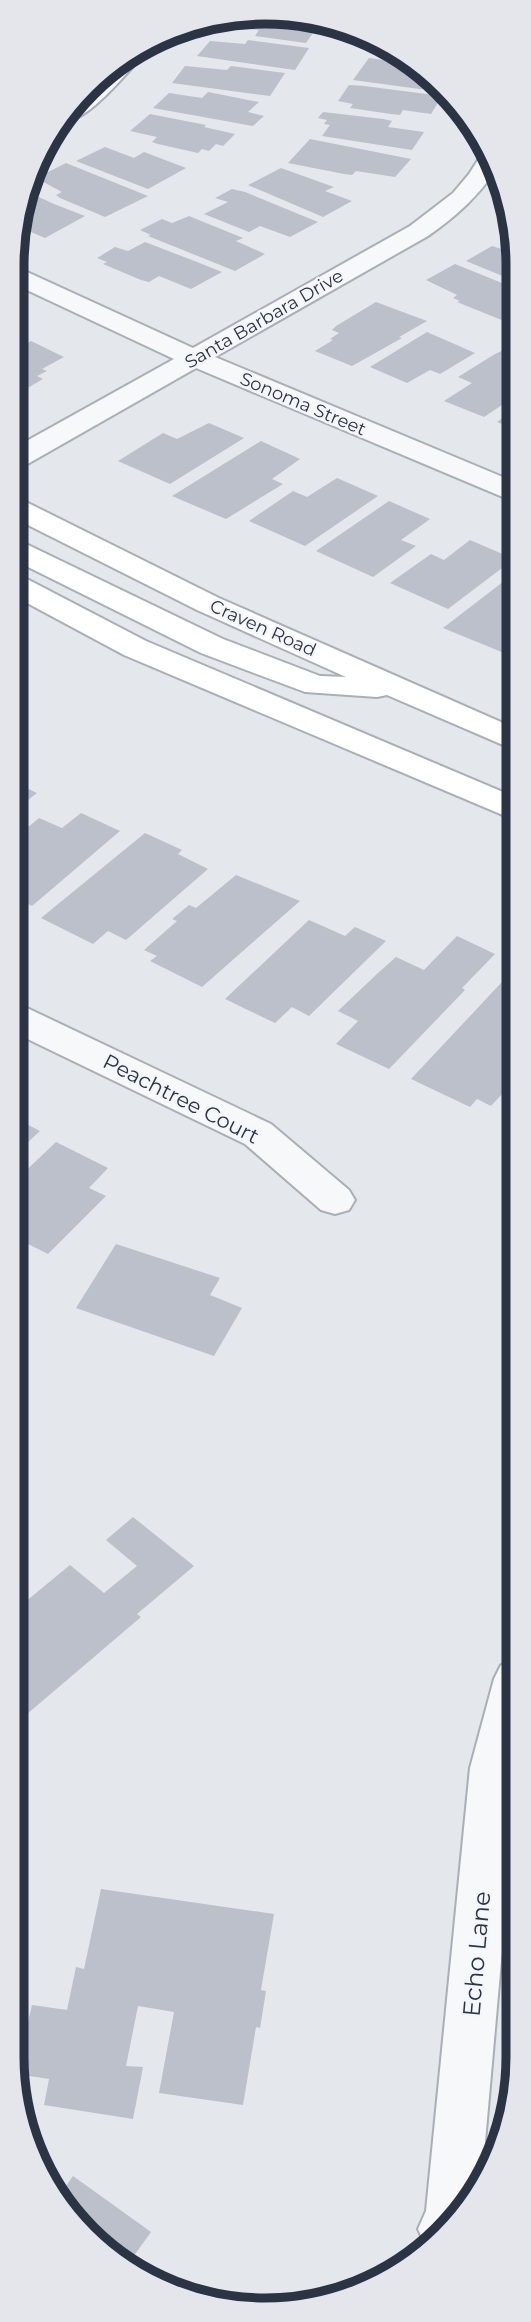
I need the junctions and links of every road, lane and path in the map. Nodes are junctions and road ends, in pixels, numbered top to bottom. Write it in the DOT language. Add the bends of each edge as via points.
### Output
graph roads {
  1 [pos="486,168"];
  2 [pos="24,279"];
  3 [pos="194,358"];
  4 [pos="24,454"];
  5 [pos="506,489"];
  6 [pos="24,512"];
  7 [pos="24,554"];
  8 [pos="24,589"];
  9 [pos="400,689"];
  10 [pos="506,736"];
  11 [pos="506,806"];
  12 [pos="24,1022"];
  13 [pos="335,1200"];
  14 [pos="506,1722"];
  15 [pos="451,2210"];
  1 -- 3 [label="street, Santa Barbara Drive" via="459,203 439,217"];
  2 -- 3 [label="street, Sonoma Street"];
  3 -- 4 [label="street, Santa Barbara Drive"];
  3 -- 5 [label="street, Sonoma Street"];
  6 -- 9 [label="main road, Craven Road" via="208,604"];
  7 -- 9 [label="main road" via="212,646 316,685"];
  8 -- 11 [label="main road" via="135,648"];
  9 -- 10 [label="main road, Craven Road"];
  12 -- 13 [label="street, Peachtree Court" via="258,1134"];
  14 -- 15 [label="street, Echo Lane" via="494,1768"];
}
